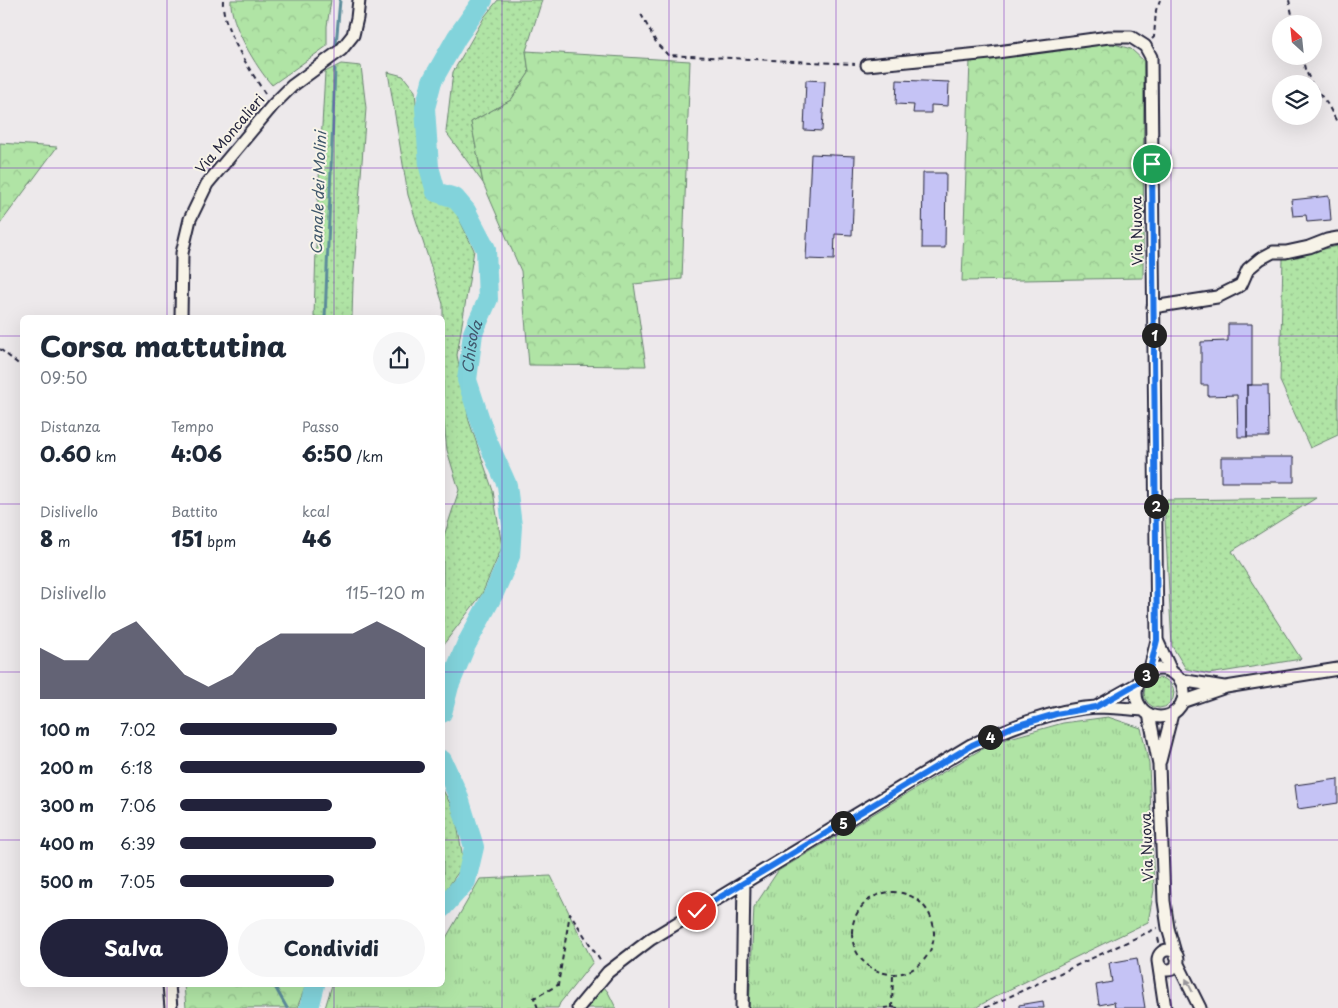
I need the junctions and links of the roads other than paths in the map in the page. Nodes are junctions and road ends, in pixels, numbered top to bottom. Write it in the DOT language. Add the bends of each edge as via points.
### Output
graph roads {
  1 [pos="359,0"];
  2 [pos="868,65"];
  3 [pos="1338,238"];
  4 [pos="1153,307"];
  5 [pos="181,315"];
  6 [pos="1157,640"];
  7 [pos="1338,669"];
  8 [pos="1149,673"];
  9 [pos="1176,677"];
  10 [pos="1138,683"];
  11 [pos="1226,687"];
  12 [pos="1182,702"];
  13 [pos="1096,707"];
  14 [pos="1146,712"];
  15 [pos="1172,714"];
  16 [pos="1159,765"];
  17 [pos="744,882"];
  18 [pos="1163,928"];
  19 [pos="1161,956"];
  20 [pos="1175,962"];
  21 [pos="169,987"];
  22 [pos="1163,987"];
  23 [pos="172,1008"];
  24 [pos="578,1008"];
  25 [pos="742,1008"];
  26 [pos="1166,1008"];
  27 [pos="1200,1008"];
  1 -- 5 [label="street, Via Moncalieri" via="352,35 341,50 272,105 207,184 190,219 182,253"];
  2 -- 4 [label="street, Via Nuova" via="1109,37 1131,37 1145,46 1151,57"];
  3 -- 4 [label="street" via="1286,252 1273,252 1248,269 1242,285 1216,298"];
  4 -- 6 [label="street, Via Nuova"];
  6 -- 8 [label="street, Via Nuova"];
  6 -- 9 [label="street, Via Nuova"];
  7 -- 11 [label="street"];
  8 -- 9 [label="street" via="1161,670"];
  8 -- 10 [label="street"];
  9 -- 11 [label="street"];
  9 -- 12 [label="street" via="1183,687"];
  10 -- 13 [label="street"];
  10 -- 14 [label="street" via="1137,697"];
  11 -- 12 [label="street"];
  12 -- 15 [label="street"];
  13 -- 14 [label="street"];
  13 -- 17 [label="street" via="1012,727 972,745"];
  14 -- 15 [label="street" via="1156,717"];
  14 -- 16 [label="street, Via Nuova"];
  15 -- 16 [label="street, Via Nuova"];
  16 -- 18 [label="street, Via Nuova"];
  17 -- 24 [label="street" via="650,939 608,972"];
  17 -- 25 [label="street"];
  18 -- 19 [label="street, Via Nuova"];
  18 -- 20 [label="street, Via Nuova"];
  19 -- 20 [label="street" via="1172,951"];
  19 -- 20 [label="street" via="1164,968"];
  19 -- 22 [label="street"];
  20 -- 22 [label="street"];
  27 -- 20 [label="street, Via Nuova, one-way"];
  21 -- 23 [label="street"];
  22 -- 26 [label="street"];
}
